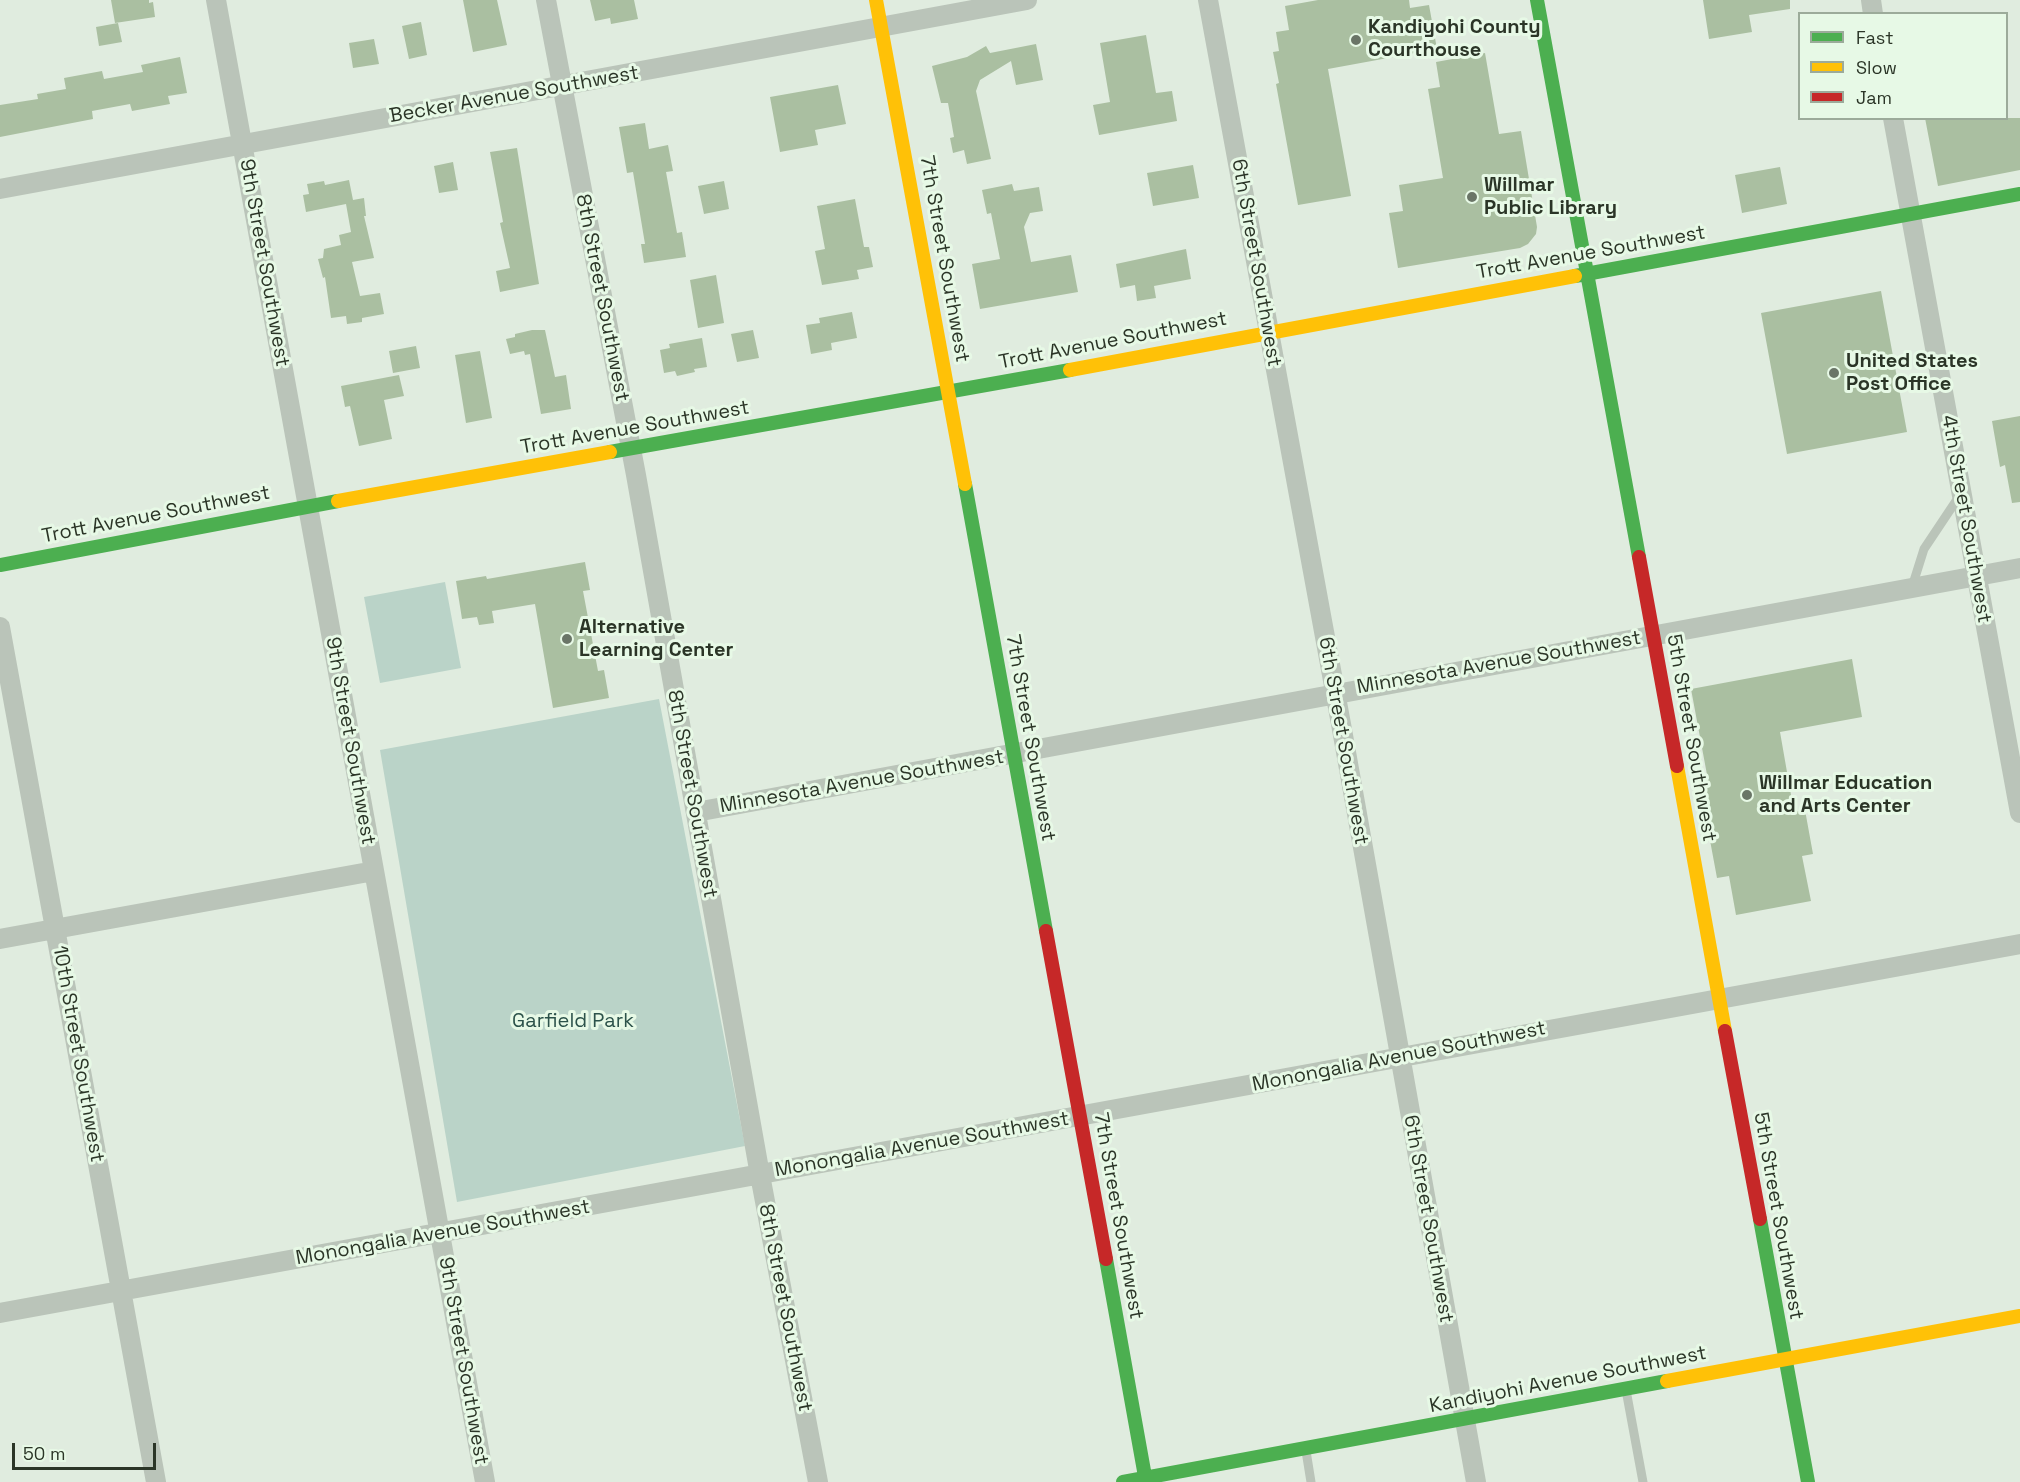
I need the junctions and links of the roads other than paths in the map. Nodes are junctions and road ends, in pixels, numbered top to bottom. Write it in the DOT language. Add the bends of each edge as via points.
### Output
graph roads {
  1 [pos="216,0"];
  2 [pos="546,0"];
  3 [pos="876,0"];
  4 [pos="1027,0"];
  5 [pos="1208,0"];
  6 [pos="1537,0"];
  7 [pos="881,27"];
  8 [pos="562,86"];
  9 [pos="1893,120"];
  10 [pos="242,145"];
  11 [pos="0,189"];
  12 [pos="2020,194"];
  13 [pos="1910,214"];
  14 [pos="1588,274"];
  15 [pos="1268,332"];
  16 [pos="949,392"];
  17 [pos="630,448"];
  18 [pos="1962,493"];
  19 [pos="308,506"];
  20 [pos="0,565"];
  21 [pos="2020,568"];
  22 [pos="1977,576"];
  23 [pos="1912,587"];
  24 [pos="0,627"];
  25 [pos="1653,635"];
  26 [pos="1335,693"];
  27 [pos="1012,755"];
  28 [pos="696,812"];
  29 [pos="2020,813"];
  30 [pos="374,871"];
  31 [pos="55,929"];
  32 [pos="0,939"];
  33 [pos="2020,944"];
  34 [pos="1719,998"];
  35 [pos="1399,1057"];
  36 [pos="1081,1116"];
  37 [pos="760,1175"];
  38 [pos="440,1233"];
  39 [pos="121,1292"];
  40 [pos="0,1313"];
  41 [pos="2020,1316"];
  42 [pos="1785,1358"];
  43 [pos="1626,1389"];
  44 [pos="1464,1419"];
  45 [pos="1305,1449"];
  46 [pos="1146,1480"];
  47 [pos="156,1482"];
  48 [pos="485,1482"];
  49 [pos="818,1482"];
  50 [pos="1124,1482"];
  51 [pos="1311,1482"];
  52 [pos="1476,1482"];
  53 [pos="1643,1482"];
  54 [pos="1808,1482"];
  1 -- 10 [label="street, 9th Street Southwest"];
  2 -- 8 [label="street, 8th Street Southwest"];
  3 -- 7 [label="street, 7th Street Southwest"];
  4 -- 7 [label="street, Becker Avenue Southwest"];
  5 -- 15 [label="street, 6th Street Southwest"];
  6 -- 14 [label="street, 5th Street Southwest"];
  7 -- 8 [label="street, Becker Avenue Southwest"];
  7 -- 16 [label="street, 7th Street Southwest"];
  8 -- 10 [label="street, Becker Avenue Southwest"];
  8 -- 17 [label="street, 8th Street Southwest"];
  9 -- 13 [label="street, 4th Street Southwest"];
  10 -- 11 [label="street, Becker Avenue Southwest"];
  10 -- 19 [label="street, 9th Street Southwest"];
  12 -- 13 [label="street, Trott Avenue Southwest"];
  13 -- 14 [label="street, Trott Avenue Southwest"];
  13 -- 18 [label="street, 4th Street Southwest"];
  14 -- 15 [label="street, Trott Avenue Southwest"];
  14 -- 25 [label="street, 5th Street Southwest"];
  15 -- 16 [label="street, Trott Avenue Southwest"];
  15 -- 26 [label="street, 6th Street Southwest"];
  16 -- 17 [label="street, Trott Avenue Southwest"];
  16 -- 27 [label="street, 7th Street Southwest"];
  17 -- 19 [label="street, Trott Avenue Southwest"];
  17 -- 28 [label="street, 8th Street Southwest"];
  18 -- 22 [label="street, 4th Street Southwest"];
  18 -- 23 [label="lane" via="1924,549"];
  19 -- 20 [label="street, Trott Avenue Southwest"];
  19 -- 30 [label="street, 9th Street Southwest"];
  21 -- 22 [label="street, Minnesota Avenue Southwest"];
  22 -- 23 [label="street, Minnesota Avenue Southwest"];
  22 -- 29 [label="street, 4th Street Southwest"];
  23 -- 25 [label="street, Minnesota Avenue Southwest"];
  24 -- 31 [label="street, 10th Street Southwest"];
  25 -- 26 [label="street, Minnesota Avenue Southwest"];
  25 -- 34 [label="street, 5th Street Southwest"];
  26 -- 27 [label="street, Minnesota Avenue Southwest"];
  26 -- 35 [label="street, 6th Street Southwest"];
  27 -- 28 [label="street, Minnesota Avenue Southwest"];
  27 -- 36 [label="street, 7th Street Southwest"];
  28 -- 37 [label="street, 8th Street Southwest"];
  30 -- 31 [label="street"];
  30 -- 38 [label="street, 9th Street Southwest"];
  31 -- 32 [label="street"];
  31 -- 39 [label="street, 10th Street Southwest"];
  33 -- 34 [label="street, Monongalia Avenue Southwest"];
  34 -- 35 [label="street, Monongalia Avenue Southwest"];
  34 -- 42 [label="street, 5th Street Southwest"];
  35 -- 36 [label="street, Monongalia Avenue Southwest"];
  35 -- 44 [label="street, 6th Street Southwest"];
  36 -- 37 [label="street, Monongalia Avenue Southwest"];
  36 -- 46 [label="street, 7th Street Southwest"];
  37 -- 38 [label="street, Monongalia Avenue Southwest"];
  37 -- 49 [label="street, 8th Street Southwest"];
  38 -- 39 [label="street, Monongalia Avenue Southwest"];
  38 -- 48 [label="street, 9th Street Southwest"];
  39 -- 40 [label="street, Monongalia Avenue Southwest"];
  39 -- 47 [label="street, 10th Street Southwest"];
  41 -- 42 [label="street, Kandiyohi Avenue Southwest"];
  42 -- 43 [label="street, Kandiyohi Avenue Southwest"];
  42 -- 54 [label="street, 5th Street Southwest"];
  43 -- 44 [label="street, Kandiyohi Avenue Southwest"];
  43 -- 53 [label="lane"];
  44 -- 45 [label="street, Kandiyohi Avenue Southwest"];
  44 -- 52 [label="street, 6th Street Southwest"];
  45 -- 46 [label="street, Kandiyohi Avenue Southwest"];
  45 -- 51 [label="lane"];
  46 -- 50 [label="street, Kandiyohi Avenue Southwest"];
}
